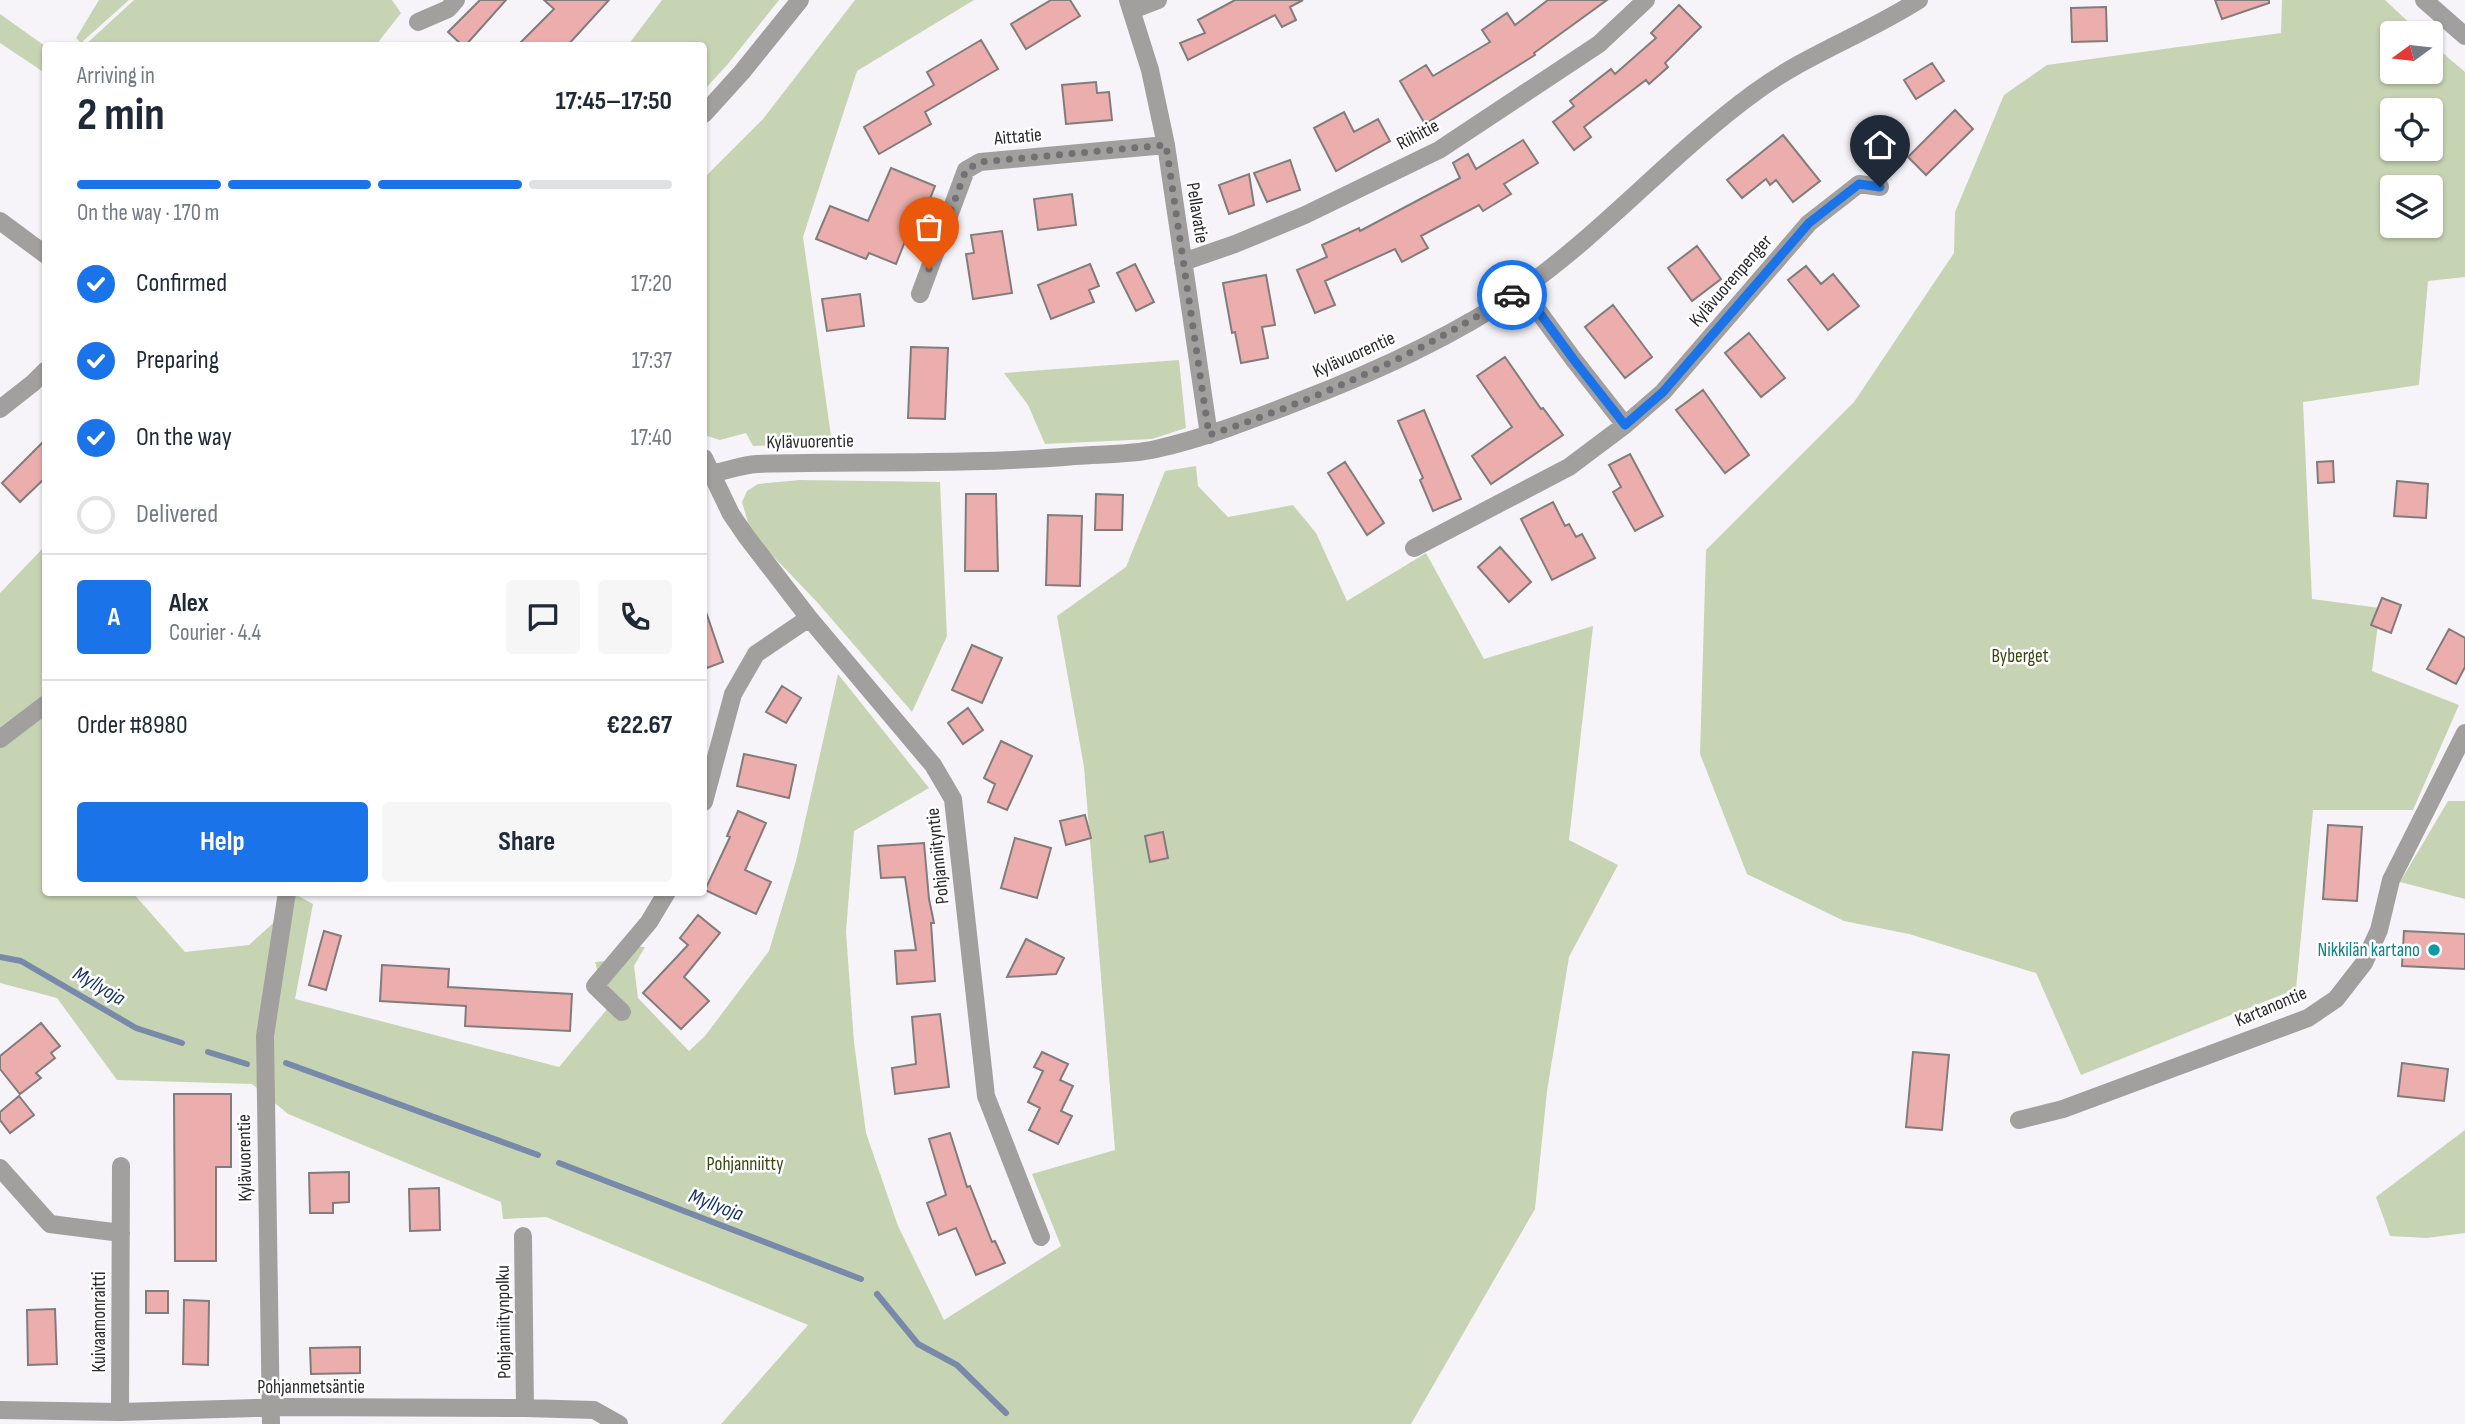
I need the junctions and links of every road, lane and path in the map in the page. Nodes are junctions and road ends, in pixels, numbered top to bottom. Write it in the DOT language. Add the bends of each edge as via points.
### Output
graph roads {
  1 [pos="456,0"];
  2 [pos="800,0"];
  3 [pos="1158,0"];
  4 [pos="1646,0"];
  5 [pos="1919,0"];
  6 [pos="2424,0"];
  7 [pos="1130,5"];
  8 [pos="418,22"];
  9 [pos="2465,36"];
  10 [pos="707,111"];
  11 [pos="1166,145"];
  12 [pos="1880,187"];
  13 [pos="0,221"];
  14 [pos="42,252"];
  15 [pos="1184,262"];
  16 [pos="1522,289"];
  17 [pos="920,294"];
  18 [pos="42,374"];
  19 [pos="0,409"];
  20 [pos="1625,425"];
  21 [pos="1209,435"];
  22 [pos="707,469"];
  23 [pos="707,471"];
  24 [pos="1414,548"];
  25 [pos="809,618"];
  26 [pos="42,707"];
  27 [pos="2465,733"];
  28 [pos="0,738"];
  29 [pos="707,790"];
  30 [pos="286,896"];
  31 [pos="665,896"];
  32 [pos="622,1012"];
  33 [pos="2019,1120"];
  34 [pos="121,1166"];
  35 [pos="0,1168"];
  36 [pos="121,1233"];
  37 [pos="523,1236"];
  38 [pos="1041,1237"];
  39 [pos="525,1408"];
  40 [pos="0,1410"];
  41 [pos="120,1412"];
  42 [pos="271,1416"];
  43 [pos="619,1424"];
  1 -- 8 [label="street" via="448,9"];
  2 -- 10 [label="street"];
  3 -- 7 [label="street"];
  4 -- 15 [label="street, Riihitie" via="1598,44 1439,150 1305,215"];
  5 -- 16 [label="street, Kylävuorentie" via="1759,89"];
  6 -- 9 [label="street"];
  7 -- 11 [label="street, Pellavatie"];
  11 -- 15 [label="street, Pellavatie"];
  11 -- 17 [label="street, Aittatie" via="980,162 966,170"];
  12 -- 20 [label="street, Kylävuorenpenger" via="1859,184 1809,223 1663,392"];
  13 -- 14 [label="street"];
  15 -- 21 [label="street, Pellavatie"];
  16 -- 20 [label="street"];
  16 -- 21 [label="street, Kylävuorentie" via="1414,352 1345,384"];
  18 -- 19 [label="street"];
  20 -- 24 [label="street, Kylävuorenpenger" via="1569,467"];
  21 -- 22 [label="street, Kylävuorentie" via="1153,450 1052,458"];
  23 -- 25 [label="street, Pohjanniityntie" via="731,514"];
  25 -- 29 [label="street" via="756,654 733,694"];
  25 -- 38 [label="street, Pohjanniityntie" via="933,765 953,799 986,1096"];
  26 -- 28 [label="street"];
  27 -- 33 [label="street, Kartanontie" via="2391,880 2379,930 2364,963 2336,999 2308,1018 2063,1109"];
  30 -- 42 [label="street, Kylävuorentie" via="265,1036"];
  31 -- 32 [label="street" via="649,922 595,986"];
  34 -- 36 [label="street, Kuivaamonraitti"];
  35 -- 36 [label="street" via="50,1224"];
  36 -- 41 [label="street, Kuivaamonraitti"];
  37 -- 39 [label="street, Pohjanniitynpolku"];
  39 -- 42 [label="street, Pohjanmetsäntie"];
  39 -- 43 [label="street, Pohjanmetsäntie" via="594,1410"];
  40 -- 41 [label="street, Pohjanmetsäntie"];
  41 -- 42 [label="street, Pohjanmetsäntie"];
}
